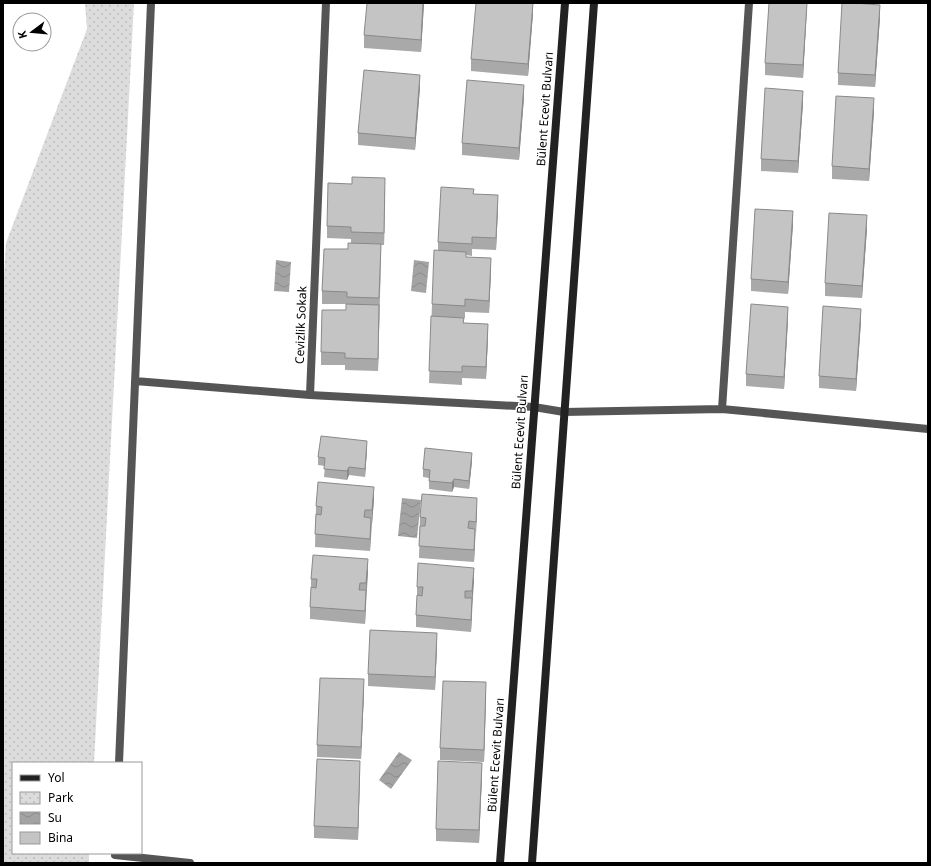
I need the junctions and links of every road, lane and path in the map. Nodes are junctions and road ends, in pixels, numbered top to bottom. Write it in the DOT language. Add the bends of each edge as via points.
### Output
graph roads {
  1 [pos="151,3"];
  2 [pos="326,3"];
  3 [pos="565,3"];
  4 [pos="594,3"];
  5 [pos="749,3"];
  6 [pos="135,382"];
  7 [pos="310,395"];
  8 [pos="534,407"];
  9 [pos="722,409"];
  10 [pos="564,412"];
  11 [pos="928,429"];
  12 [pos="119,762"];
  13 [pos="115,857"];
  14 [pos="190,863"];
  15 [pos="500,863"];
  16 [pos="532,863"];
  1 -- 6 [label="street"];
  2 -- 7 [label="street, Cevizlik Sokak"];
  3 -- 8 [label="main road, Bülent Ecevit Bulvarı"];
  4 -- 10 [label="main road"];
  5 -- 9 [label="street"];
  6 -- 7 [label="street"];
  6 -- 12 [label="street"];
  7 -- 8 [label="street"];
  8 -- 10 [label="street"];
  8 -- 15 [label="main road, Bülent Ecevit Bulvarı"];
  9 -- 10 [label="street"];
  9 -- 11 [label="street"];
  10 -- 16 [label="main road"];
  13 -- 14 [label="street"];
}
